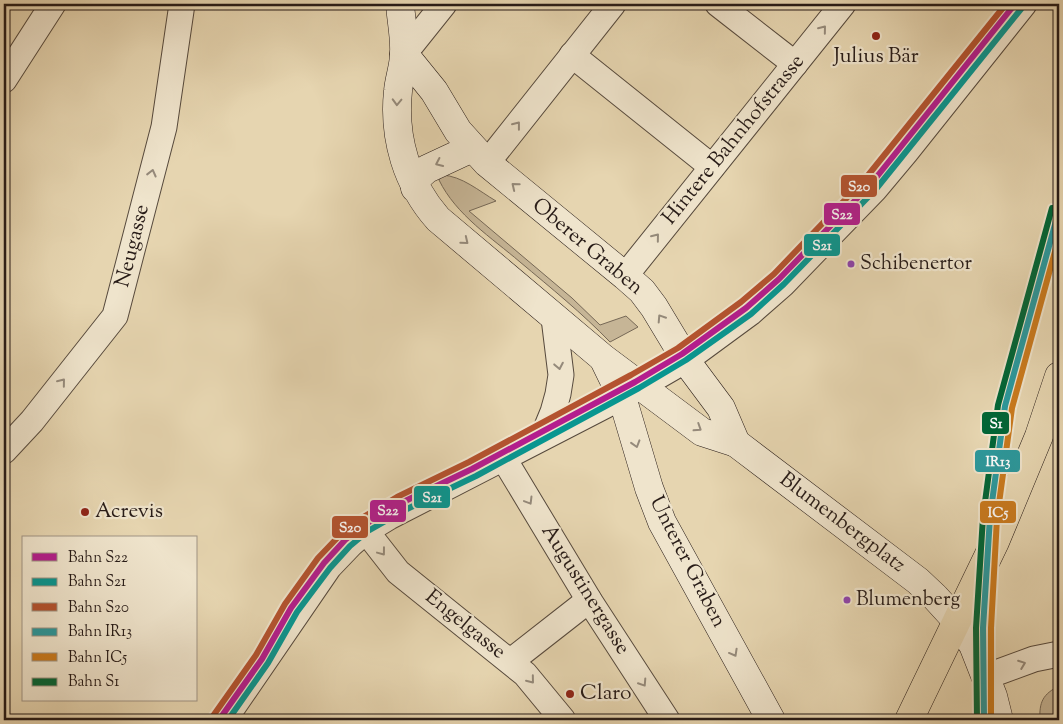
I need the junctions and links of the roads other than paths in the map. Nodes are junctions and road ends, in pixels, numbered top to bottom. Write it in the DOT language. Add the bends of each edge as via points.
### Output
graph roads {
  1 [pos="53,4"];
  2 [pos="182,4"];
  3 [pos="400,4"];
  4 [pos="444,4"];
  5 [pos="613,4"];
  6 [pos="718,4"];
  7 [pos="843,4"];
  8 [pos="1024,4"];
  9 [pos="404,54"];
  10 [pos="572,55"];
  11 [pos="795,64"];
  12 [pos="4,80"];
  13 [pos="479,155"];
  14 [pos="712,167"];
  15 [pos="415,188"];
  16 [pos="626,276"];
  17 [pos="554,318"];
  18 [pos="686,360"];
  19 [pos="1059,376"];
  20 [pos="631,392"];
  21 [pos="541,438"];
  22 [pos="736,443"];
  23 [pos="4,451"];
  24 [pos="504,459"];
  25 [pos="366,531"];
  26 [pos="589,600"];
  27 [pos="956,620"];
  28 [pos="1059,654"];
  29 [pos="511,661"];
  30 [pos="985,677"];
  31 [pos="559,719"];
  32 [pos="224,720"];
  33 [pos="667,720"];
  34 [pos="771,720"];
  35 [pos="909,720"];
  36 [pos="999,720"];
  1 -- 12 [label="street"];
  23 -- 2 [label="street, Neugasse, one-way" via="32,421 115,316 164,126"];
  3 -- 9 [label="main road"];
  4 -- 9 [label="street"];
  5 -- 10 [label="street"];
  6 -- 11 [label="street"];
  11 -- 7 [label="street, Hintere Bahnhofstrasse, one-way"];
  8 -- 18 [label="street" via="906,152 828,240 750,313"];
  9 -- 13 [label="main road, Oberer Graben"];
  9 -- 15 [label="main road, one-way" via="397,121 405,163"];
  13 -- 10 [label="street, one-way"];
  10 -- 14 [label="street"];
  11 -- 14 [label="street, Hintere Bahnhofstrasse"];
  13 -- 15 [label="main road, one-way" via="427,169 418,177"];
  16 -- 13 [label="main road, Oberer Graben, one-way"];
  16 -- 14 [label="street, Hintere Bahnhofstrasse, one-way"];
  15 -- 17 [label="main road, one-way" via="438,219"];
  18 -- 16 [label="main road, Oberer Graben, one-way" via="654,307"];
  17 -- 20 [label="main road" via="603,358"];
  17 -- 21 [label="street, one-way" via="561,375 553,412"];
  18 -- 20 [label="street"];
  18 -- 22 [label="main road, Blumenbergplatz" via="721,408"];
  19 -- 27 [label="main road" via="1039,436 996,542"];
  20 -- 21 [label="street"];
  20 -- 22 [label="main road, one-way" via="702,432"];
  20 -- 34 [label="main road, Unterer Graben, one-way" via="649,488 662,522"];
  21 -- 24 [label="street"];
  22 -- 27 [label="main road, Blumenbergplatz" via="918,581"];
  24 -- 25 [label="street"];
  24 -- 26 [label="street, Augustinergasse, one-way"];
  25 -- 29 [label="street, Engelgasse, one-way" via="398,572"];
  25 -- 32 [label="street" via="328,567"];
  26 -- 29 [label="street"];
  26 -- 33 [label="street, Augustinergasse, one-way"];
  27 -- 30 [label="main road, Blumenbergplatz" via="973,645"];
  27 -- 35 [label="main road"];
  30 -- 28 [label="street, one-way" via="1034,659"];
  29 -- 31 [label="street, Engelgasse, one-way"];
  30 -- 36 [label="main road, Blumenbergplatz"];
}
